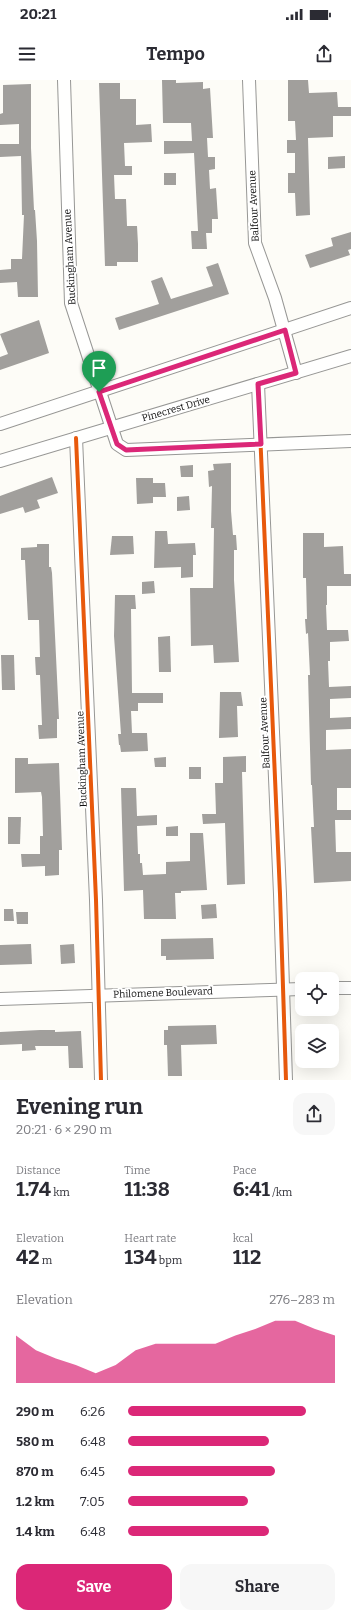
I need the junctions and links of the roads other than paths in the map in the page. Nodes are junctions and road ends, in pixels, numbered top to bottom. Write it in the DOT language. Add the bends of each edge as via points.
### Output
graph roads {
  1 [pos="64,80"];
  2 [pos="249,80"];
  3 [pos="351,308"];
  4 [pos="285,330"];
  5 [pos="351,356"];
  6 [pos="296,373"];
  7 [pos="258,384"];
  8 [pos="99,392"];
  9 [pos="0,424"];
  10 [pos="112,428"];
  11 [pos="76,438"];
  12 [pos="351,441"];
  13 [pos="261,444"];
  14 [pos="0,461"];
  15 [pos="339,988"];
  16 [pos="351,988"];
  17 [pos="295,989"];
  18 [pos="284,990"];
  19 [pos="97,996"];
  20 [pos="0,998"];
  21 [pos="101,1080"];
  22 [pos="286,1080"];
  1 -- 8 [label="street, Buckingham Avenue" via="70,303"];
  2 -- 4 [label="street, Balfour Avenue" via="255,243"];
  3 -- 4 [label="street"];
  4 -- 6 [label="street, Balfour Avenue"];
  4 -- 8 [label="street"];
  5 -- 6 [label="street, Pinecrest Drive"];
  6 -- 7 [label="street, Pinecrest Drive"];
  7 -- 10 [label="street, Pinecrest Drive"];
  7 -- 13 [label="street, Balfour Avenue"];
  8 -- 9 [label="street"];
  8 -- 10 [label="street, Buckingham Avenue"];
  10 -- 11 [label="street, Pinecrest Drive"];
  10 -- 13 [label="street, Buckingham Avenue" via="117,444 126,450"];
  11 -- 14 [label="street, Pinecrest Drive"];
  11 -- 19 [label="street, Buckingham Avenue"];
  12 -- 13 [label="street, Buckingham Avenue"];
  13 -- 18 [label="street, Balfour Avenue"];
  15 -- 16 [label="street"];
  17 -- 18 [label="street, Philomene Boulevard"];
  18 -- 19 [label="street, Philomene Boulevard"];
  18 -- 22 [label="street, Balfour Avenue"];
  19 -- 20 [label="street, Philomene Boulevard"];
  19 -- 21 [label="street, Buckingham Avenue"];
}
